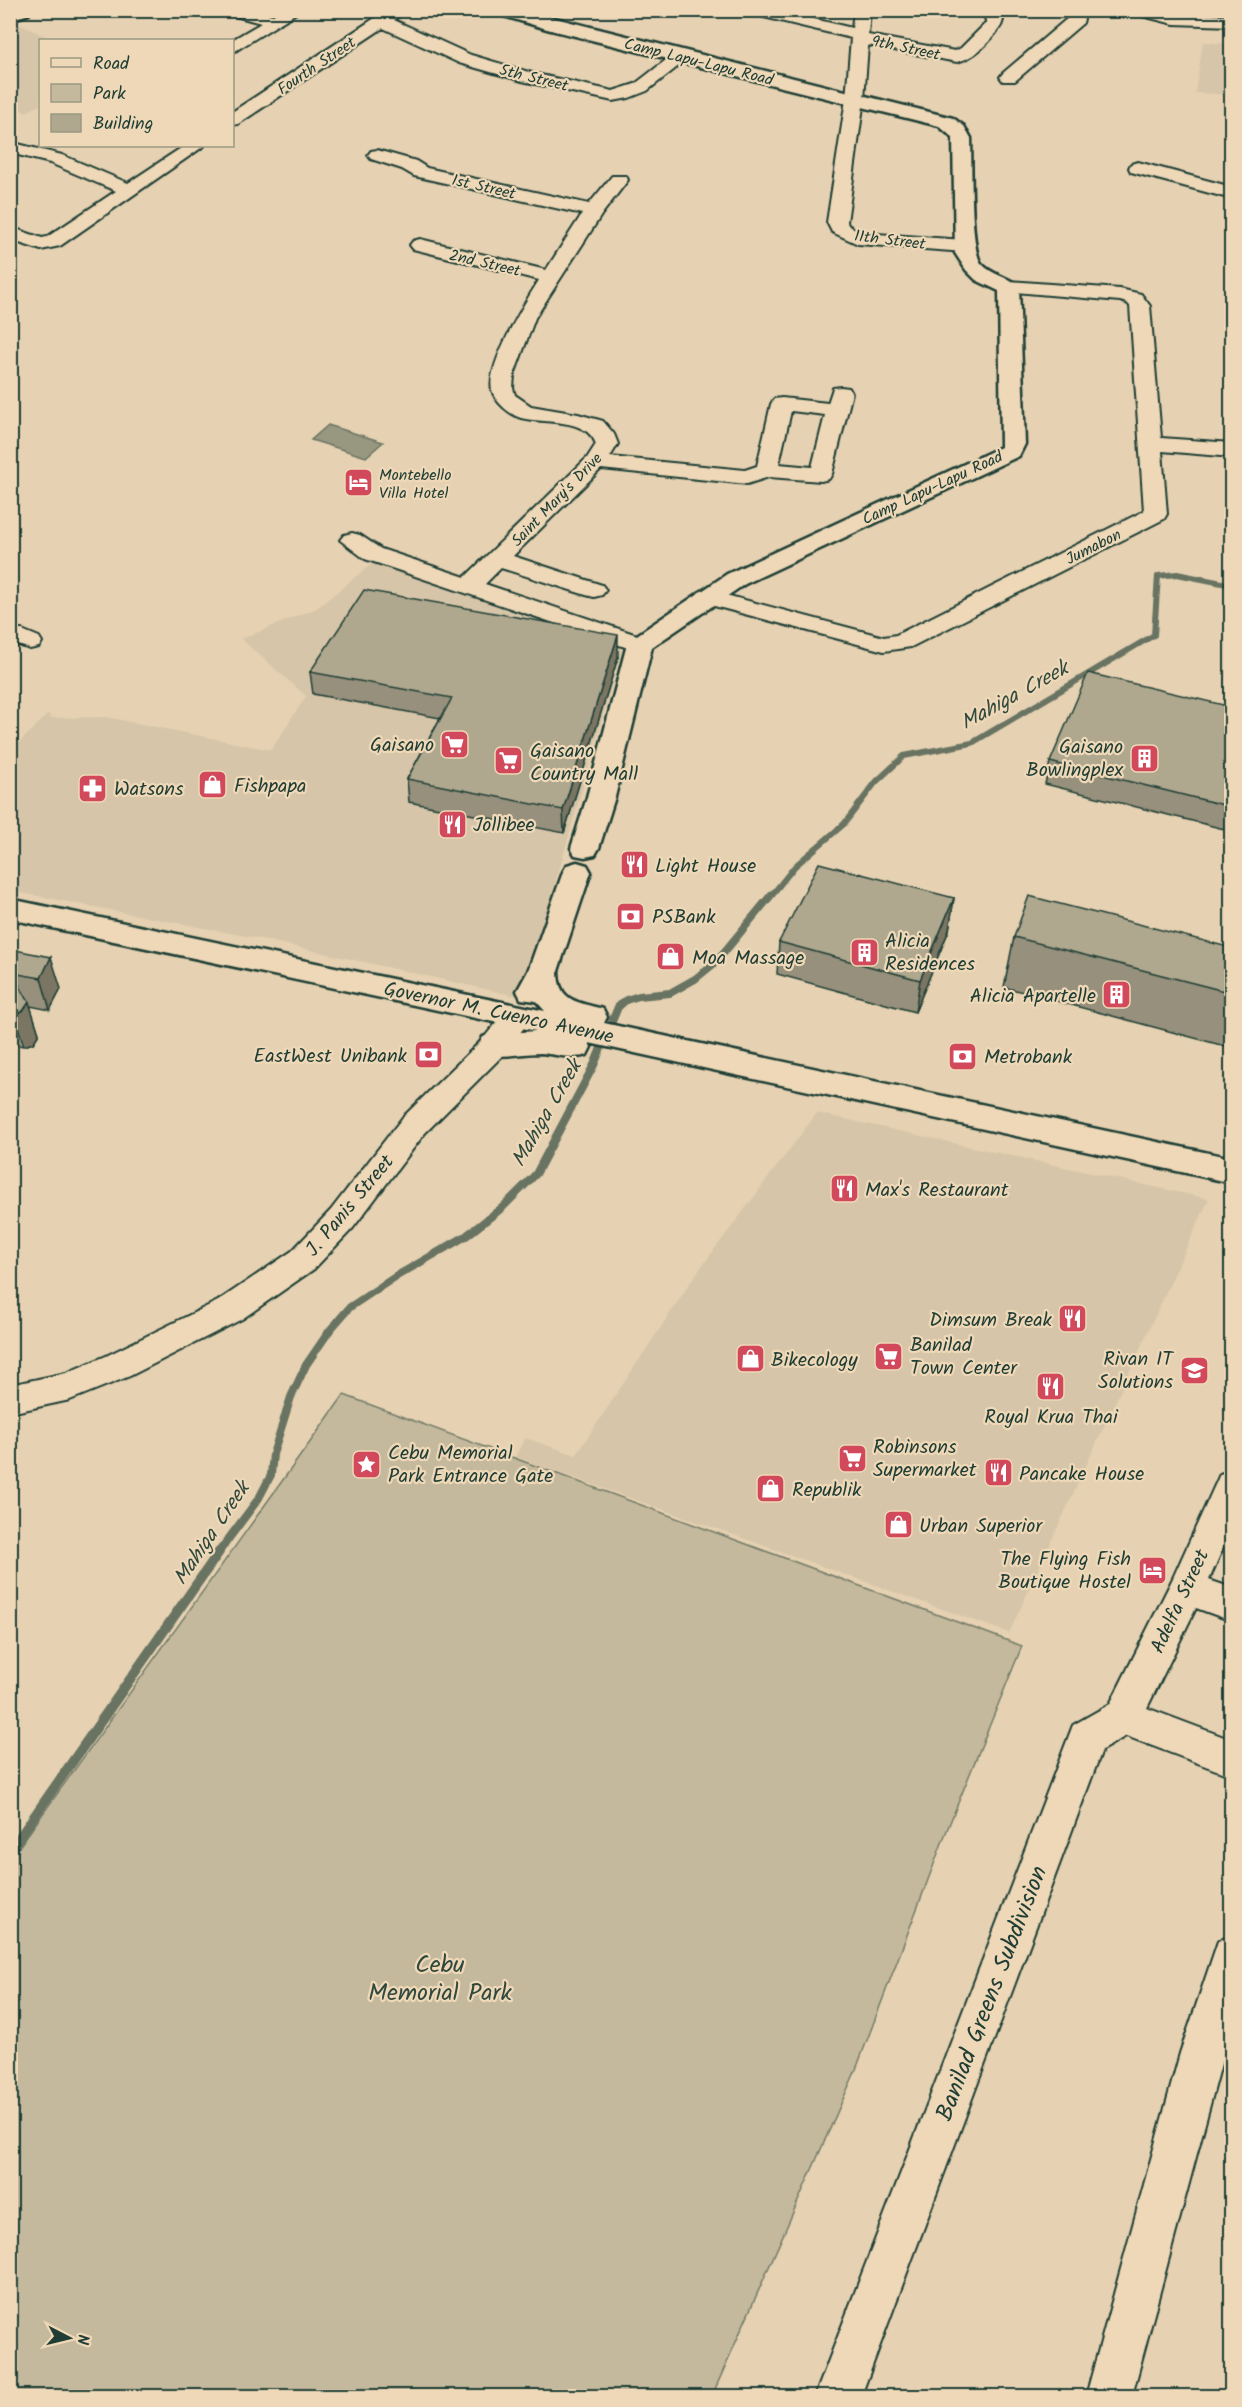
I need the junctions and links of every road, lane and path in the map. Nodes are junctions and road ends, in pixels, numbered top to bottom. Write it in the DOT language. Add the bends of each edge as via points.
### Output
graph roads {
  1 [pos="23,10"];
  2 [pos="230,10"];
  3 [pos="293,10"];
  4 [pos="399,10"];
  5 [pos="753,10"];
  6 [pos="862,10"];
  7 [pos="986,10"];
  8 [pos="1078,10"];
  9 [pos="1136,10"];
  10 [pos="511,12"];
  11 [pos="10,15"];
  12 [pos="275,21"];
  13 [pos="382,21"];
  14 [pos="1232,21"];
  15 [pos="860,36"];
  16 [pos="234,47"];
  17 [pos="681,57"];
  18 [pos="1009,77"];
  19 [pos="855,99"];
  20 [pos="234,119"];
  21 [pos="10,147"];
  22 [pos="76,147"];
  23 [pos="194,147"];
  24 [pos="377,155"];
  25 [pos="56,159"];
  26 [pos="1138,168"];
  27 [pos="619,180"];
  28 [pos="129,190"];
  29 [pos="1232,193"];
  30 [pos="594,211"];
  31 [pos="10,233"];
  32 [pos="420,245"];
  33 [pos="964,246"];
  34 [pos="551,277"];
  35 [pos="1009,287"];
  36 [pos="1152,444"];
  37 [pos="1232,450"];
  38 [pos="596,462"];
  39 [pos="767,470"];
  40 [pos="352,540"];
  41 [pos="497,560"];
  42 [pos="471,585"];
  43 [pos="594,590"];
  44 [pos="707,597"];
  45 [pos="640,644"];
  46 [pos="10,909"];
  47 [pos="543,971"];
  48 [pos="518,1016"];
  49 [pos="578,1030"];
  50 [pos="494,1045"];
  51 [pos="675,1049"];
  52 [pos="836,1086"];
  53 [pos="986,1118"];
  54 [pos="1222,1163"];
  55 [pos="1232,1192"];
  56 [pos="10,1399"];
  57 [pos="1232,1485"];
  58 [pos="1187,1588"];
  59 [pos="1232,1605"];
  60 [pos="1123,1717"];
  61 [pos="1232,1758"];
  62 [pos="1232,1955"];
  63 [pos="838,2397"];
  64 [pos="1109,2397"];
  1 -- 11 [label="street"];
  2 -- 12 [label="street"];
  3 -- 12 [label="street"];
  4 -- 13 [label="street, Fourth Street"];
  5 -- 15 [label="street"];
  6 -- 15 [label="street, 9th Street"];
  7 -- 15 [label="street, 9th Street" via="994,20 993,26 957,57"];
  8 -- 18 [label="street" via="1077,19 1066,30"];
  9 -- 14 [label="street" via="1174,19"];
  10 -- 17 [label="street, Camp Lapu-Lapu Road"];
  12 -- 16 [label="street"];
  13 -- 17 [label="street, 5th Street" via="465,59 613,96 638,91"];
  13 -- 20 [label="street, Fourth Street"];
  15 -- 19 [label="street, 9th Street"];
  17 -- 19 [label="street, Camp Lapu-Lapu Road"];
  19 -- 33 [label="street, Camp Lapu-Lapu Road" via="946,122 957,130 962,138"];
  19 -- 33 [label="street, 11th Street" via="839,228 858,238"];
  21 -- 25 [label="street"];
  22 -- 25 [label="street"];
  23 -- 28 [label="street"];
  24 -- 30 [label="street, 1st Street" via="421,172"];
  25 -- 28 [label="street"];
  26 -- 29 [label="street"];
  27 -- 30 [label="street, Saint Mary's Drive"];
  28 -- 31 [label="street" via="53,242 41,244"];
  30 -- 34 [label="street, Saint Mary's Drive"];
  32 -- 34 [label="street, 2nd Street"];
  33 -- 35 [label="street, Camp Lapu-Lapu Road" via="970,265 982,276"];
  34 -- 38 [label="street, Saint Mary's Drive" via="525,318 502,388 506,398 525,412 595,426 607,444"];
  35 -- 36 [label="street, Jumabon" via="1134,298 1140,306"];
  35 -- 44 [label="street, Camp Lapu-Lapu Road" via="1014,444 1011,451 736,579"];
  36 -- 37 [label="street"];
  36 -- 44 [label="street, Jumabon" via="1156,514 902,642 884,644"];
  38 -- 39 [label="street" via="740,478"];
  38 -- 41 [label="street, Saint Mary's Drive"];
  39 -- 39 [label="street" via="821,474 839,402 782,404"];
  40 -- 42 [label="street" via="373,554"];
  41 -- 42 [label="street, Saint Mary's Drive"];
  41 -- 43 [label="street"];
  42 -- 45 [label="street"];
  44 -- 45 [label="street, Camp Lapu-Lapu Road"];
  45 -- 47 [label="street" via="601,797"];
  46 -- 48 [label="street, Governor M. Cuenco Avenue"];
  47 -- 48 [label="street"];
  47 -- 49 [label="street" via="544,989"];
  48 -- 49 [label="street, Governor M. Cuenco Avenue"];
  48 -- 50 [label="street, J. Panis Street"];
  49 -- 50 [label="street" via="542,1042"];
  49 -- 51 [label="street"];
  50 -- 56 [label="street, J. Panis Street" via="414,1125 342,1219 303,1260 272,1283 230,1310 118,1366 70,1386"];
  51 -- 52 [label="street"];
  51 -- 52 [label="street"];
  52 -- 53 [label="street"];
  53 -- 54 [label="street"];
  53 -- 55 [label="street" via="1164,1176"];
  57 -- 58 [label="street, Adelfa Street"];
  58 -- 59 [label="street"];
  58 -- 60 [label="street, Adelfa Street"];
  60 -- 61 [label="street"];
  60 -- 63 [label="street, Banilad Greens Subdivision" via="1087,1738"];
  62 -- 64 [label="street" via="1201,2053"];
}
